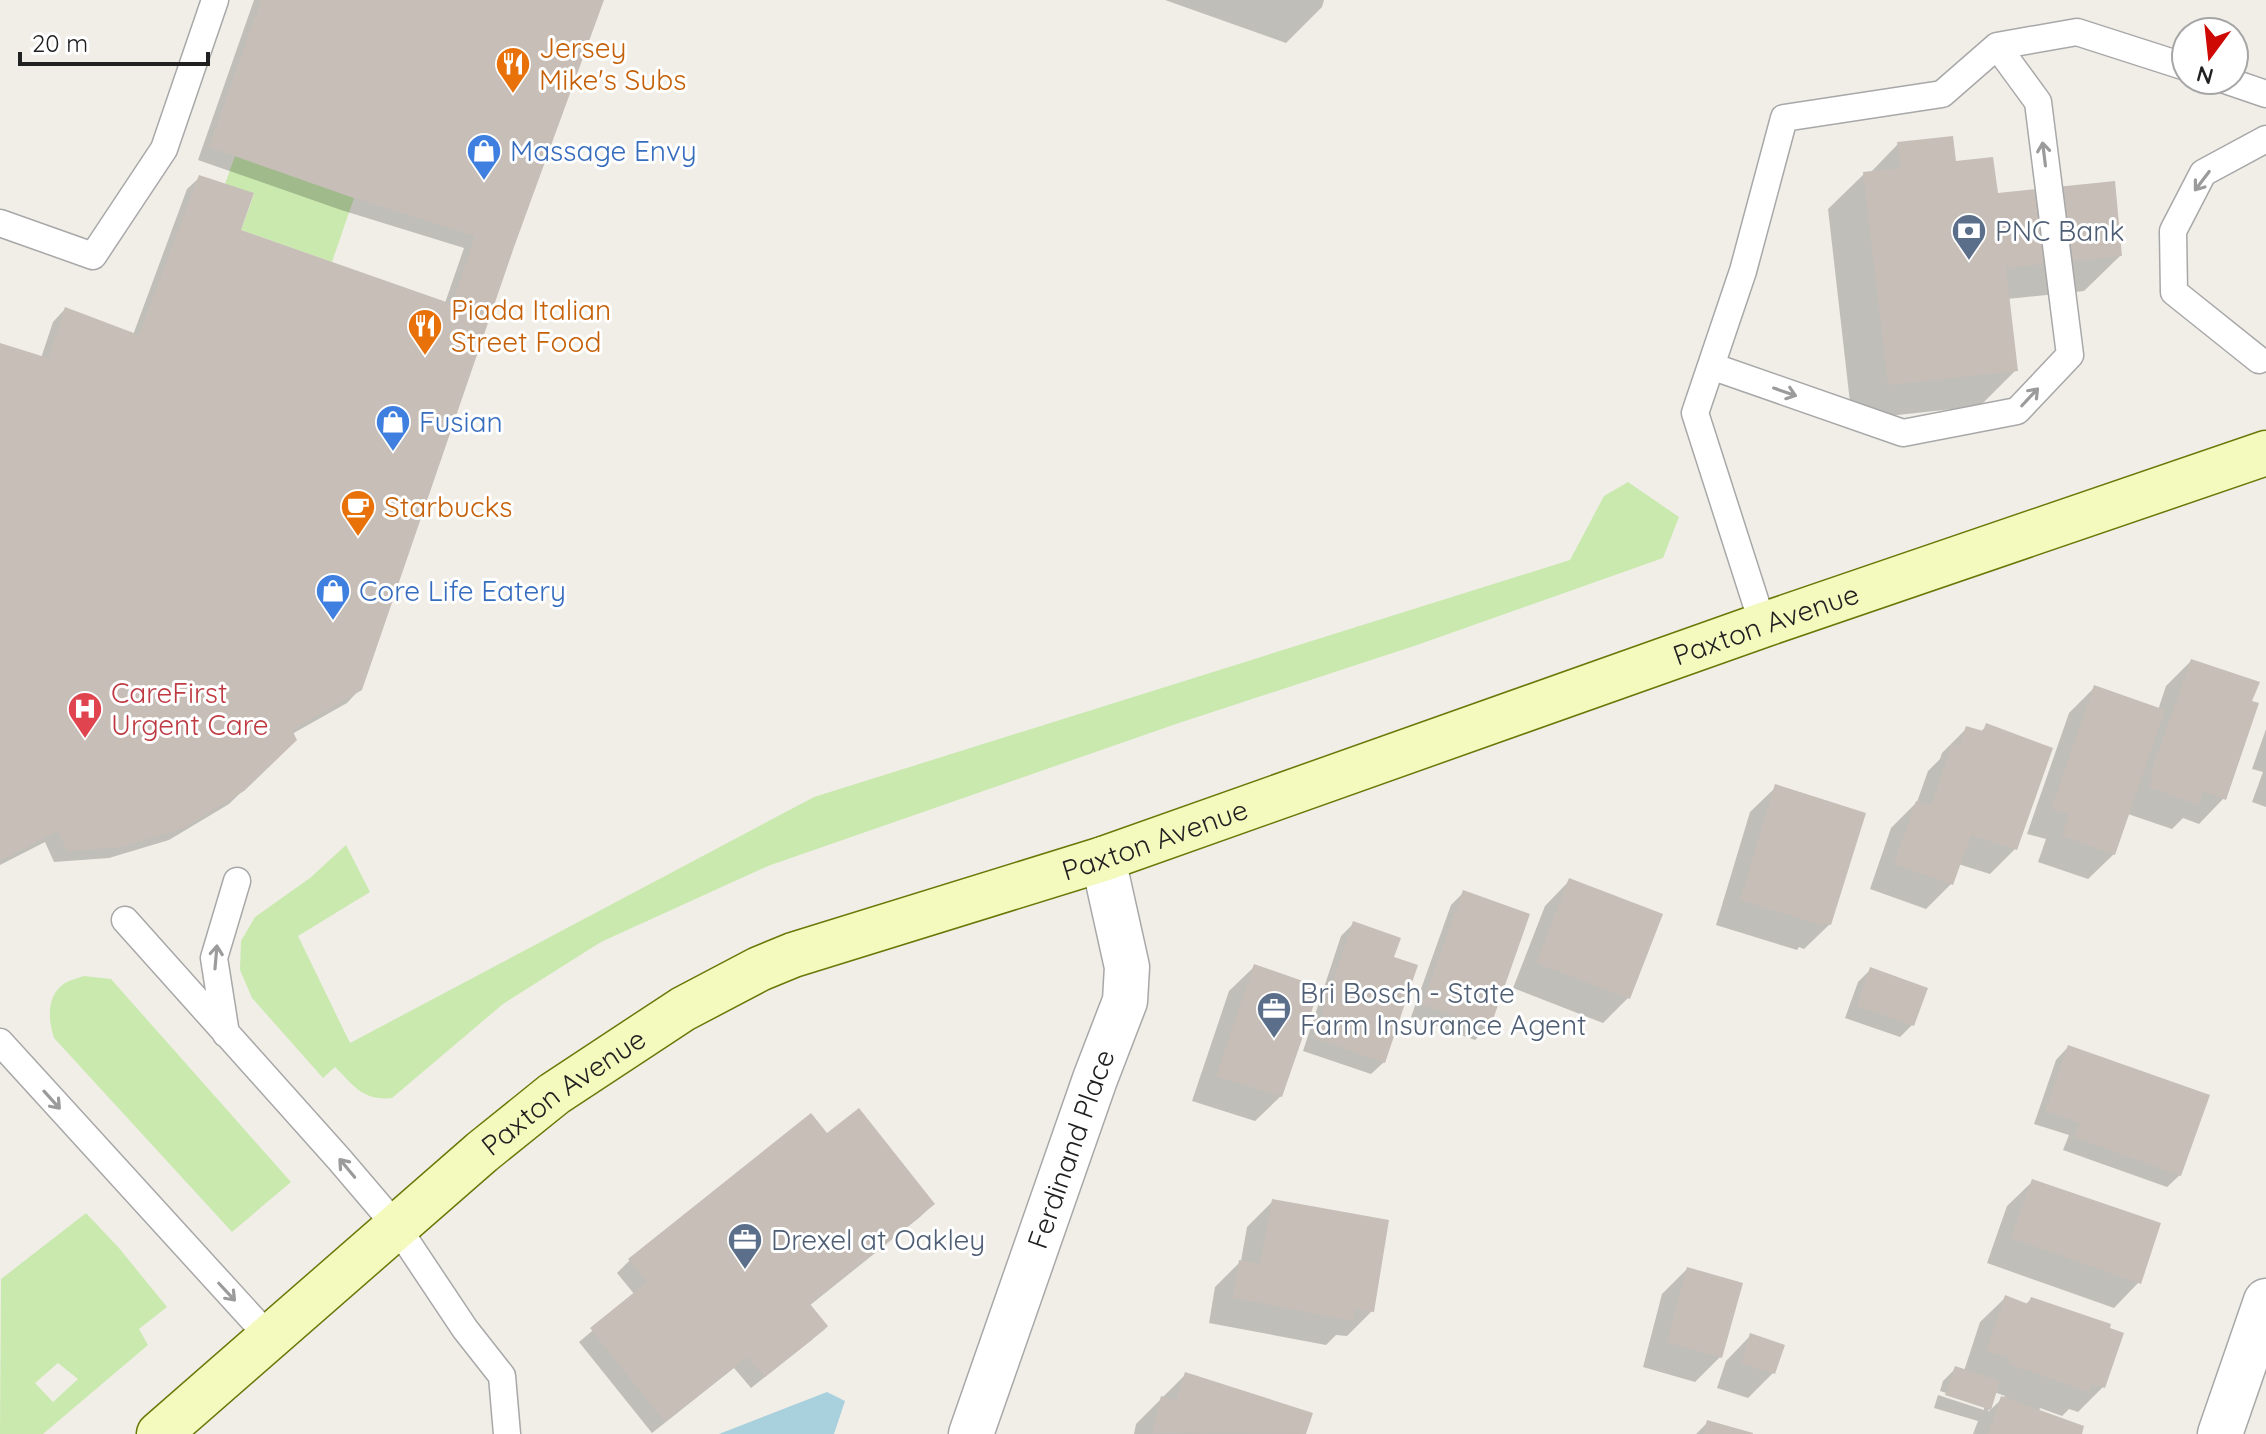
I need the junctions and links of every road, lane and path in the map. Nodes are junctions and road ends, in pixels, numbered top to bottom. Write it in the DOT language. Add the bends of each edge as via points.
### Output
graph roads {
  1 [pos="215,0"];
  2 [pos="1997,46"];
  3 [pos="2170,62"];
  4 [pos="2266,139"];
  5 [pos="0,223"];
  6 [pos="2259,360"];
  7 [pos="1711,366"];
  8 [pos="2266,453"];
  9 [pos="1763,625"];
  10 [pos="1103,859"];
  11 [pos="237,881"];
  12 [pos="125,920"];
  13 [pos="226,1034"];
  14 [pos="0,1042"];
  15 [pos="397,1227"];
  16 [pos="2266,1301"];
  17 [pos="270,1338"];
  18 [pos="159,1434"];
  19 [pos="507,1434"];
  20 [pos="971,1434"];
  21 [pos="2220,1434"];
  1 -- 5 [label="lane" via="164,149 93,256"];
  2 -- 3 [label="lane" via="2077,32"];
  2 -- 7 [label="lane" via="1942,94 1784,118"];
  7 -- 2 [label="lane, one-way" via="1903,433 2017,411 2070,355 2038,102"];
  4 -- 6 [label="lane, one-way" via="2203,173 2173,231 2174,292"];
  7 -- 9 [label="lane" via="1695,413"];
  8 -- 9 [label="street, Paxton Avenue"];
  9 -- 10 [label="street, Paxton Avenue"];
  10 -- 15 [label="street, Paxton Avenue" via="793,955 683,1009 554,1094"];
  10 -- 20 [label="street, Ferdinand Place" via="1127,967 1125,1001"];
  13 -- 11 [label="lane, one-way" via="214,958"];
  12 -- 13 [label="lane"];
  15 -- 13 [label="lane, one-way"];
  14 -- 17 [label="lane, one-way"];
  15 -- 17 [label="street, Paxton Avenue"];
  15 -- 19 [label="lane" via="502,1376"];
  16 -- 21 [label="street"];
  17 -- 18 [label="street, Paxton Avenue"];
}
